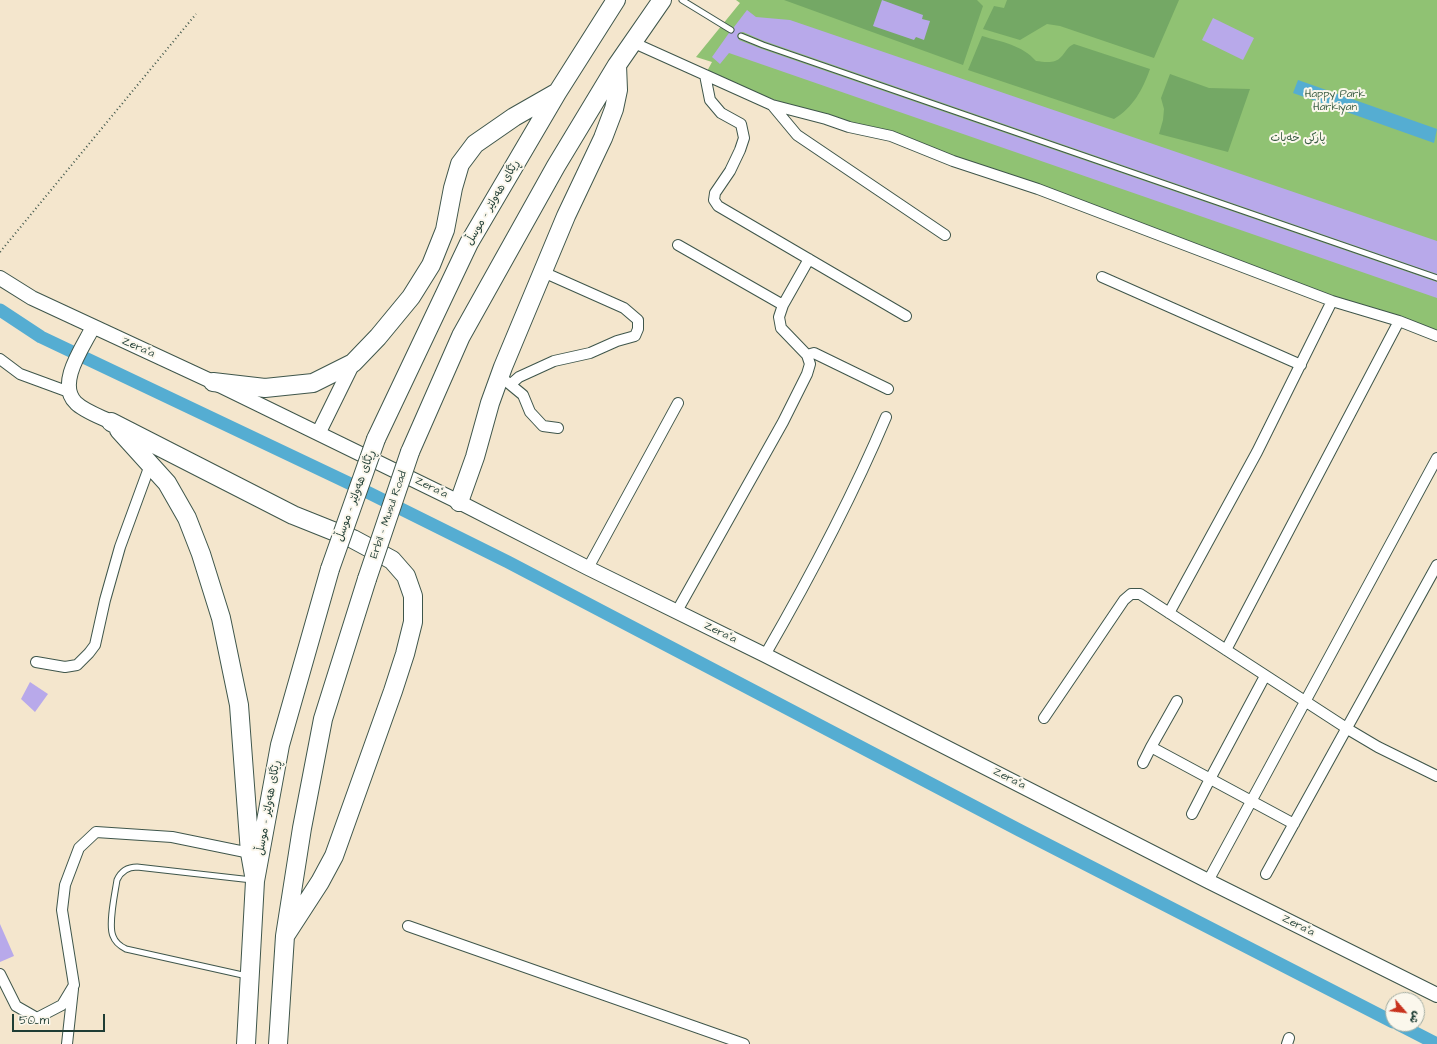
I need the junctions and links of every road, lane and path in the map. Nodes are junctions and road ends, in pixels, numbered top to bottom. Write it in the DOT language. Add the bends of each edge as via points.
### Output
graph roads {
  1 [pos="616,0"];
  2 [pos="662,0"];
  3 [pos="682,0"];
  4 [pos="196,14"];
  5 [pos="732,30"];
  6 [pos="741,36"];
  7 [pos="632,42"];
  8 [pos="617,65"];
  9 [pos="705,75"];
  10 [pos="557,93"];
  11 [pos="772,105"];
  12 [pos="945,235"];
  13 [pos="678,245"];
  14 [pos="0,252"];
  15 [pos="810,260"];
  16 [pos="543,272"];
  17 [pos="1102,277"];
  18 [pos="0,278"];
  19 [pos="1437,278"];
  20 [pos="1332,301"];
  21 [pos="783,305"];
  22 [pos="906,316"];
  23 [pos="1399,321"];
  24 [pos="93,327"];
  25 [pos="1437,336"];
  26 [pos="807,355"];
  27 [pos="0,359"];
  28 [pos="353,363"];
  29 [pos="1301,365"];
  30 [pos="505,380"];
  31 [pos="214,382"];
  32 [pos="888,389"];
  33 [pos="69,392"];
  34 [pos="678,403"];
  35 [pos="886,417"];
  36 [pos="111,422"];
  37 [pos="558,428"];
  38 [pos="319,432"];
  39 [pos="1437,458"];
  40 [pos="150,465"];
  41 [pos="459,502"];
  42 [pos="1437,565"];
  43 [pos="588,568"];
  44 [pos="677,611"];
  45 [pos="1169,612"];
  46 [pos="1226,650"];
  47 [pos="765,655"];
  48 [pos="36,662"];
  49 [pos="1265,676"];
  50 [pos="1178,701"];
  51 [pos="1306,702"];
  52 [pos="1044,718"];
  53 [pos="1347,728"];
  54 [pos="1151,747"];
  55 [pos="1143,763"];
  56 [pos="1437,776"];
  57 [pos="1210,778"];
  58 [pos="1251,801"];
  59 [pos="1192,814"];
  60 [pos="1294,824"];
  61 [pos="250,853"];
  62 [pos="1266,874"];
  63 [pos="255,881"];
  64 [pos="1208,881"];
  65 [pos="408,926"];
  66 [pos="285,936"];
  67 [pos="0,974"];
  68 [pos="250,976"];
  69 [pos="74,985"];
  70 [pos="1437,995"];
  71 [pos="67,1044"];
  72 [pos="246,1044"];
  73 [pos="278,1044"];
  74 [pos="744,1044"];
  1 -- 10 [label="highway, ڕێگای هەولێر - موسڵ"];
  2 -- 7 [label="highway"];
  3 -- 5 [label="lane"];
  4 -- 14 [label="path"];
  6 -- 19 [label="lane"];
  7 -- 8 [label="highway"];
  7 -- 9 [label="street"];
  8 -- 16 [label="highway" via="618,90 614,109"];
  8 -- 66 [label="highway, Erbil - Musul Road, bridge" via="556,166 461,336 410,452 323,719"];
  9 -- 11 [label="street"];
  9 -- 15 [label="street" via="710,100 721,113 741,124 744,138 730,171 715,193 714,200 718,206"];
  10 -- 28 [label="highway" via="514,117 475,144 460,164 445,230 431,265 411,297"];
  10 -- 63 [label="highway, ڕێگای هەولێر - موسڵ, bridge" via="469,243 376,439 330,569 280,745"];
  11 -- 12 [label="street" via="797,135"];
  11 -- 20 [label="street" via="891,136"];
  13 -- 21 [label="street"];
  15 -- 21 [label="street"];
  15 -- 22 [label="street"];
  16 -- 30 [label="highway"];
  16 -- 30 [label="street" via="624,308 638,320 638,329 635,336 590,353 554,361 519,377"];
  17 -- 29 [label="street"];
  18 -- 24 [label="street, Zera\"a" via="32,298"];
  20 -- 23 [label="street"];
  20 -- 29 [label="street"];
  21 -- 26 [label="street" via="779,317 781,328"];
  23 -- 25 [label="street"];
  23 -- 46 [label="street"];
  24 -- 31 [label="street, Zera\"a"];
  24 -- 33 [label="street" via="69,375"];
  26 -- 32 [label="street" via="814,353"];
  26 -- 44 [label="street" via="810,364 807,374 783,422"];
  27 -- 33 [label="street" via="20,374"];
  28 -- 31 [label="highway" via="313,384 265,388"];
  28 -- 38 [label="street"];
  29 -- 45 [label="street" via="1257,452"];
  30 -- 37 [label="street" via="523,395 530,412 543,426"];
  30 -- 41 [label="highway" via="480,433 475,457"];
  31 -- 38 [label="street, Zera\"a"];
  33 -- 36 [label="street" via="77,404"];
  34 -- 43 [label="street"];
  35 -- 47 [label="street" via="829,541"];
  36 -- 40 [label="highway"];
  36 -- 66 [label="highway" via="293,515 353,539 392,560 406,576 413,596 413,622 405,654 334,856"];
  38 -- 41 [label="street, Zera\"a"];
  39 -- 51 [label="street"];
  40 -- 48 [label="street" via="120,547 94,645 89,654 77,665 65,667"];
  40 -- 61 [label="highway" via="167,483 187,518 222,618 240,706"];
  41 -- 43 [label="street, Zera\"a"];
  42 -- 53 [label="street"];
  43 -- 44 [label="street, Zera\"a"];
  44 -- 47 [label="street, Zera\"a"];
  45 -- 46 [label="street"];
  45 -- 52 [label="street" via="1140,594 1131,594 1124,600"];
  46 -- 49 [label="street"];
  47 -- 64 [label="street, Zera\"a"];
  49 -- 51 [label="street"];
  49 -- 57 [label="street"];
  50 -- 54 [label="street"];
  51 -- 53 [label="street"];
  51 -- 58 [label="street"];
  53 -- 56 [label="street" via="1378,747"];
  53 -- 60 [label="street"];
  54 -- 55 [label="street"];
  54 -- 57 [label="street"];
  57 -- 58 [label="street"];
  57 -- 59 [label="street"];
  58 -- 60 [label="street"];
  58 -- 64 [label="street"];
  60 -- 62 [label="street"];
  61 -- 63 [label="highway"];
  61 -- 69 [label="street" via="172,836 96,832 79,848 65,885 62,910"];
  63 -- 68 [label="highway, ڕێگای هەولێر - موسڵ"];
  63 -- 68 [label="lane" via="137,867 127,868 117,880 111,923 112,936 126,949"];
  64 -- 70 [label="street, Zera\"a"];
  65 -- 74 [label="street"];
  66 -- 73 [label="highway"];
  67 -- 69 [label="street" via="16,1006 37,1018 62,1005"];
  68 -- 72 [label="highway, ڕێگای هەولێر - موسڵ"];
  69 -- 71 [label="street"];
}
